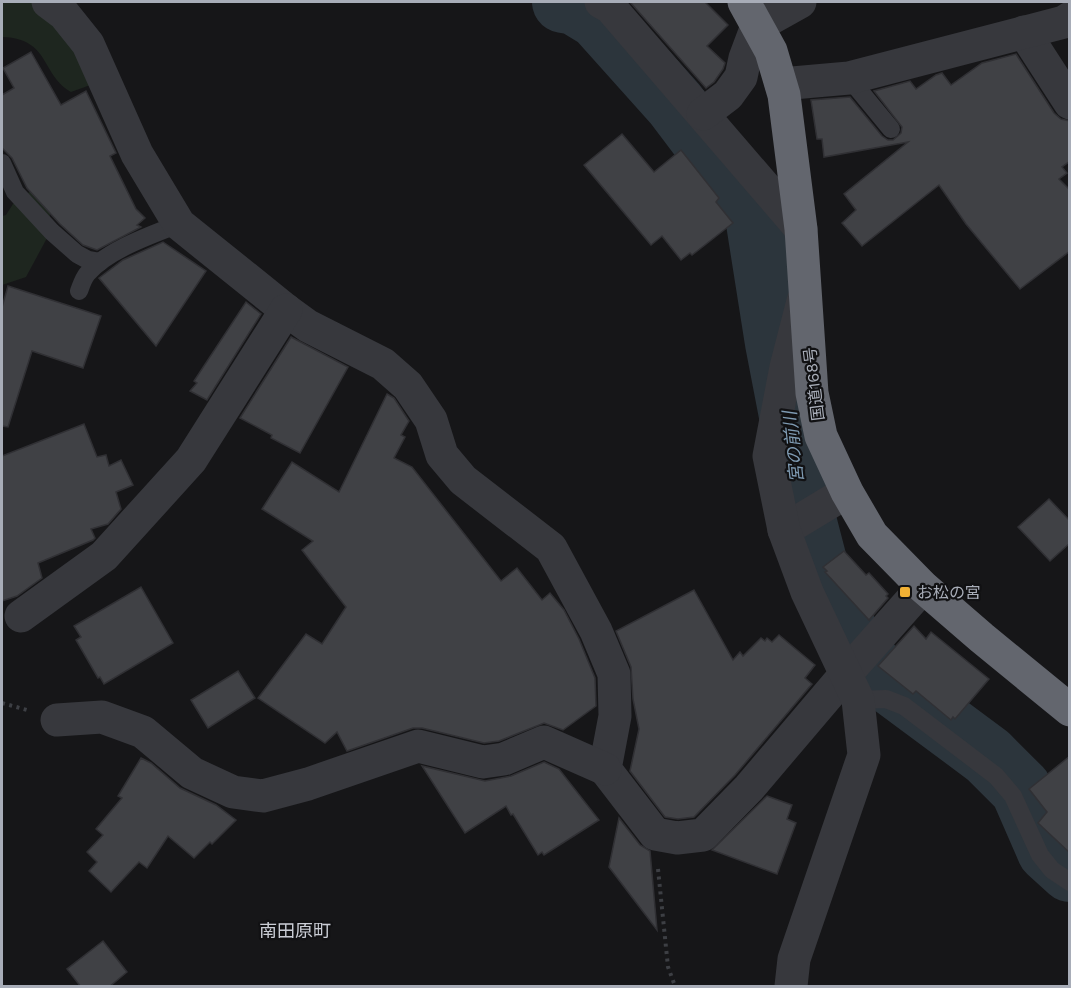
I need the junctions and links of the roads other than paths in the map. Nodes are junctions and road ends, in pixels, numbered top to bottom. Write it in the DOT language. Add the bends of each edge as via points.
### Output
graph roads {
  1 [pos="48,2"];
  2 [pos="601,2"];
  3 [pos="800,2"];
  4 [pos="751,14"];
  5 [pos="1070,18"];
  6 [pos="1024,32"];
  7 [pos="849,78"];
  8 [pos="781,84"];
  9 [pos="1070,103"];
  10 [pos="703,114"];
  11 [pos="891,129"];
  12 [pos="2,164"];
  13 [pos="179,224"];
  14 [pos="801,229"];
  15 [pos="100,262"];
  16 [pos="806,288"];
  17 [pos="79,291"];
  18 [pos="286,310"];
  19 [pos="847,492"];
  20 [pos="784,530"];
  21 [pos="923,587"];
  22 [pos="21,616"];
  23 [pos="852,688"];
  24 [pos="1066,700"];
  25 [pos="57,720"];
  26 [pos="606,769"];
  27 [pos="1070,882"];
  28 [pos="791,987"];
  1 -- 13 [label="street" via="64,14 88,44 137,154"];
  2 -- 10 [label="street" via="610,7"];
  3 -- 4 [label="street"];
  4 -- 8 [label="highway, 国道168号" via="771,51"];
  4 -- 10 [label="street" via="741,77 728,95"];
  5 -- 6 [label="street"];
  6 -- 7 [label="street"];
  6 -- 9 [label="street"];
  7 -- 8 [label="street"];
  7 -- 11 [label="lane"];
  8 -- 14 [label="highway, 国道168号"];
  10 -- 14 [label="street"];
  12 -- 15 [label="lane" via="15,192 52,232 77,254"];
  13 -- 15 [label="lane"];
  13 -- 18 [label="street"];
  14 -- 16 [label="highway, 国道168号"];
  15 -- 17 [label="lane" via="86,275"];
  16 -- 19 [label="highway, 国道168号" via="812,393 821,436"];
  16 -- 20 [label="street" via="769,456"];
  18 -- 22 [label="street" via="191,460 104,556"];
  18 -- 26 [label="street" via="383,364 408,386 431,420 442,454 463,480 551,548 596,631 614,674 615,716"];
  19 -- 20 [label="street"];
  19 -- 21 [label="highway, 国道168号" via="872,535"];
  20 -- 23 [label="street" via="807,592"];
  21 -- 23 [label="street"];
  21 -- 24 [label="highway, 国道168号" via="982,638"];
  23 -- 26 [label="street" via="703,835 677,838 655,834"];
  23 -- 27 [label="lane" via="904,706 996,776 1013,796 1040,855 1052,870"];
  23 -- 28 [label="street" via="864,755 794,959"];
  25 -- 26 [label="street" via="102,717 143,732 192,773 233,792 263,796 418,746 483,762 504,759 544,742"];
}
